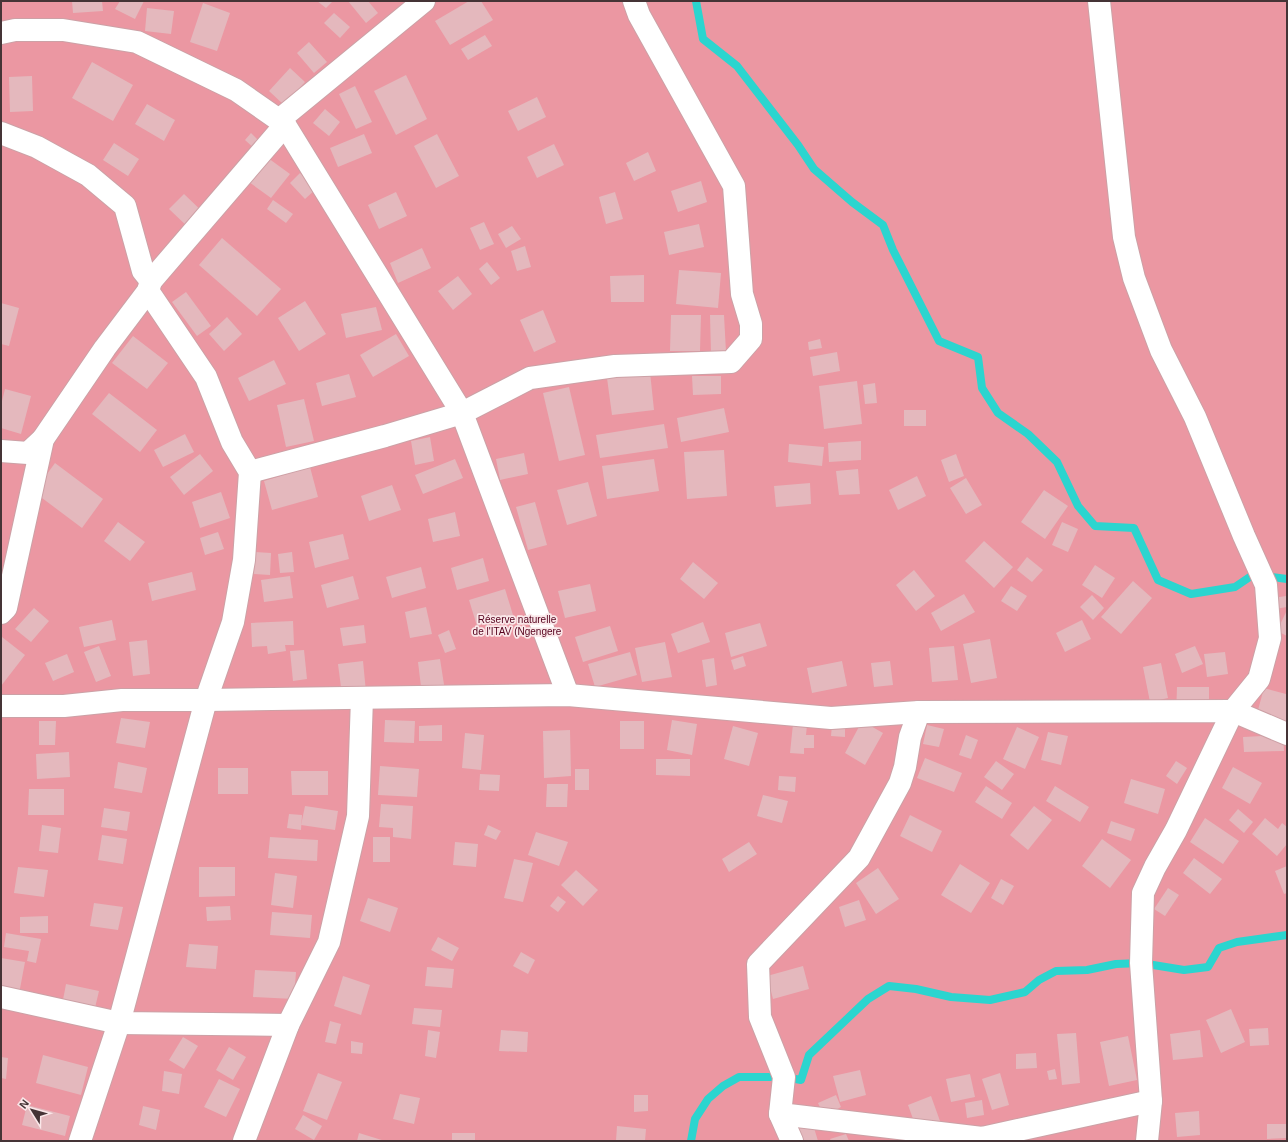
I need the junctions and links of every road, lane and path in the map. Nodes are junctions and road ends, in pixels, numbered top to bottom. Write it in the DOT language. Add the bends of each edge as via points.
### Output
graph roads {
  1 [pos="424,1"];
  2 [pos="634,1"];
  3 [pos="1099,1"];
  4 [pos="1,32"];
  5 [pos="282,122"];
  6 [pos="1,133"];
  7 [pos="150,286"];
  8 [pos="462,413"];
  9 [pos="43,439"];
  10 [pos="1,451"];
  11 [pos="250,472"];
  12 [pos="1,613"];
  13 [pos="568,696"];
  14 [pos="362,698"];
  15 [pos="206,700"];
  16 [pos="1,706"];
  17 [pos="1233,711"];
  18 [pos="919,712"];
  19 [pos="1287,734"];
  20 [pos="1,997"];
  21 [pos="119,1023"];
  22 [pos="288,1025"];
  23 [pos="1151,1101"];
  24 [pos="780,1114"];
  25 [pos="80,1141"];
  26 [pos="244,1141"];
  27 [pos="792,1141"];
  28 [pos="1147,1141"];
  1 -- 5 [label="street"];
  2 -- 8 [label="street" via="639,15 734,186 742,294 751,324 751,339 731,362 615,366 530,378"];
  3 -- 17 [label="street" via="1124,237 1134,278 1161,350 1195,417 1266,585 1270,638 1259,679"];
  4 -- 5 [label="street" via="63,30 137,42 236,90"];
  5 -- 7 [label="street"];
  5 -- 8 [label="street"];
  6 -- 7 [label="street" via="37,147 88,175 125,206 143,271"];
  7 -- 9 [label="street"];
  7 -- 11 [label="street" via="206,377 232,442"];
  8 -- 11 [label="street"];
  8 -- 13 [label="street"];
  9 -- 10 [label="street" via="28,453"];
  9 -- 12 [label="street" via="6,608"];
  11 -- 15 [label="street" via="244,560 233,622"];
  13 -- 14 [label="street"];
  13 -- 18 [label="street" via="831,718"];
  14 -- 15 [label="street"];
  14 -- 22 [label="street" via="358,816 346,870 329,942"];
  15 -- 16 [label="street" via="122,700 64,706"];
  15 -- 21 [label="street"];
  17 -- 18 [label="street"];
  17 -- 19 [label="street"];
  17 -- 23 [label="street" via="1143,893 1141,963"];
  18 -- 24 [label="street" via="910,737 900,783 859,858 758,964 760,1018 784,1077"];
  20 -- 21 [label="street"];
  21 -- 22 [label="street"];
  21 -- 25 [label="street"];
  22 -- 26 [label="street"];
  23 -- 24 [label="street" via="982,1138"];
  23 -- 28 [label="street"];
  24 -- 27 [label="street"];
}
